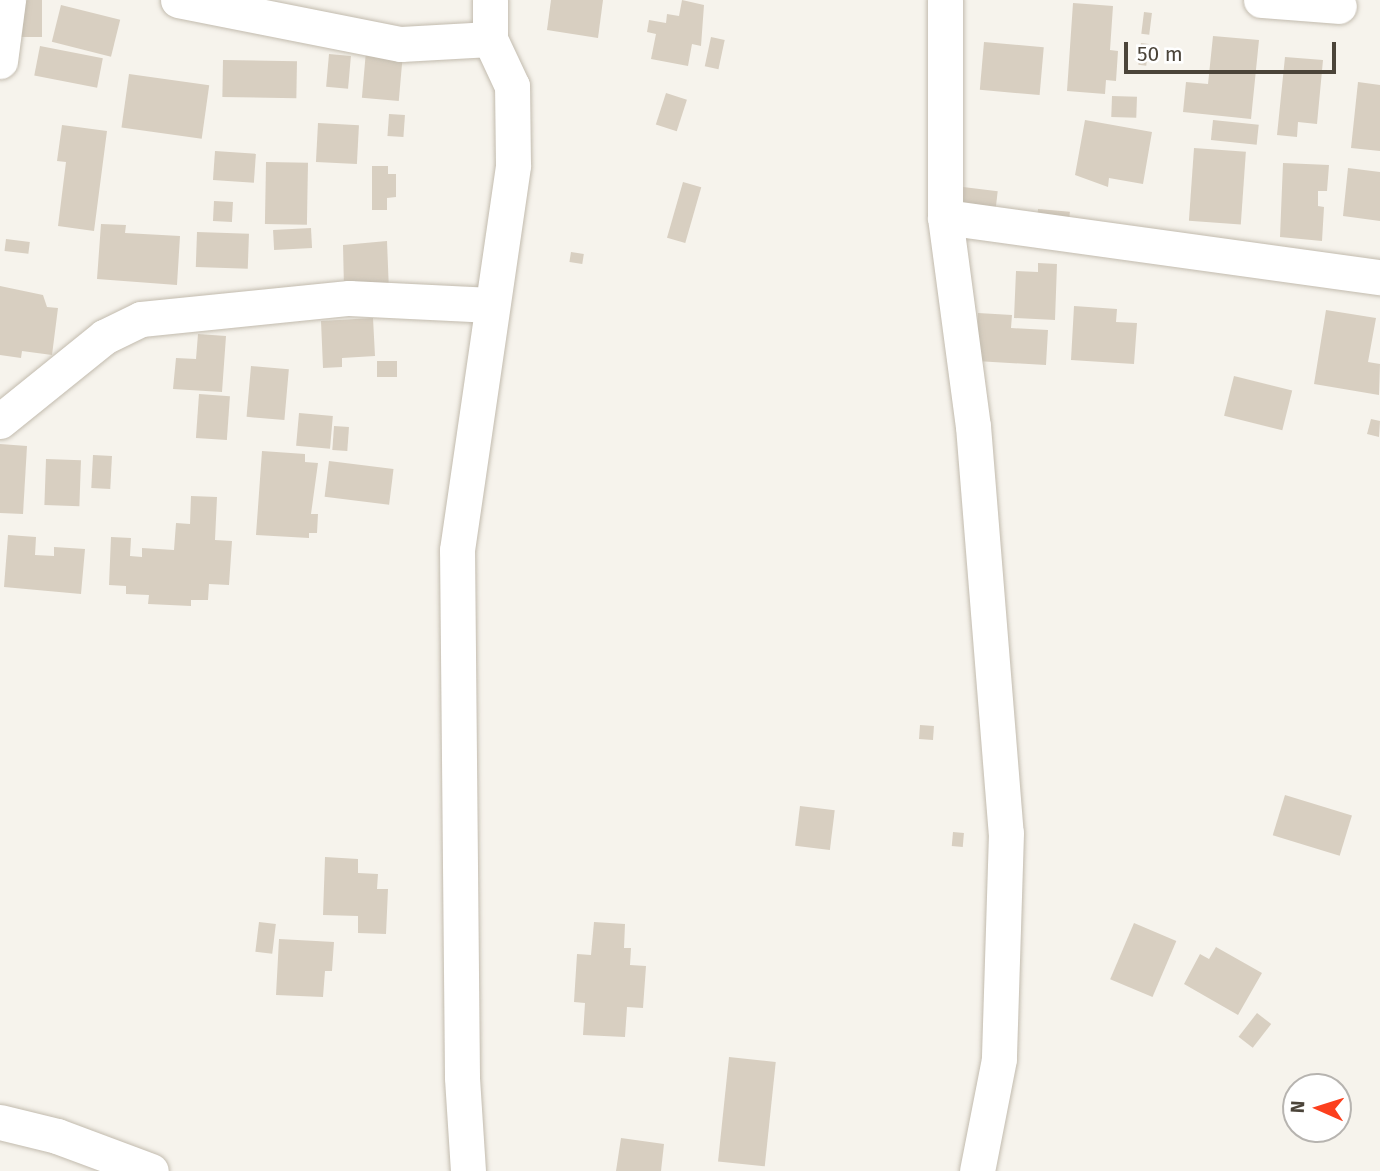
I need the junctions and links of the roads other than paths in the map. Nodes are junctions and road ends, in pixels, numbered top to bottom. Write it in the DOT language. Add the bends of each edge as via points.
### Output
graph roads {
  1 [pos="8,0"];
  2 [pos="177,0"];
  3 [pos="490,0"];
  4 [pos="945,0"];
  5 [pos="1261,0"];
  6 [pos="1339,6"];
  7 [pos="490,39"];
  8 [pos="0,61"];
  9 [pos="945,217"];
  10 [pos="1380,277"];
  11 [pos="492,305"];
  12 [pos="0,421"];
  13 [pos="0,1122"];
  14 [pos="151,1171"];
  15 [pos="468,1171"];
  16 [pos="977,1171"];
  1 -- 8 [label="street"];
  2 -- 7 [label="street" via="401,44"];
  3 -- 7 [label="street"];
  4 -- 9 [label="street"];
  5 -- 6 [label="street"];
  7 -- 11 [label="street" via="512,86 513,152"];
  9 -- 10 [label="street"];
  9 -- 16 [label="street" via="972,426 1006,833 999,1059"];
  11 -- 12 [label="street" via="349,298 141,319 104,337"];
  11 -- 15 [label="street" via="457,550 462,1064"];
  13 -- 14 [label="street" via="57,1136"];
}
